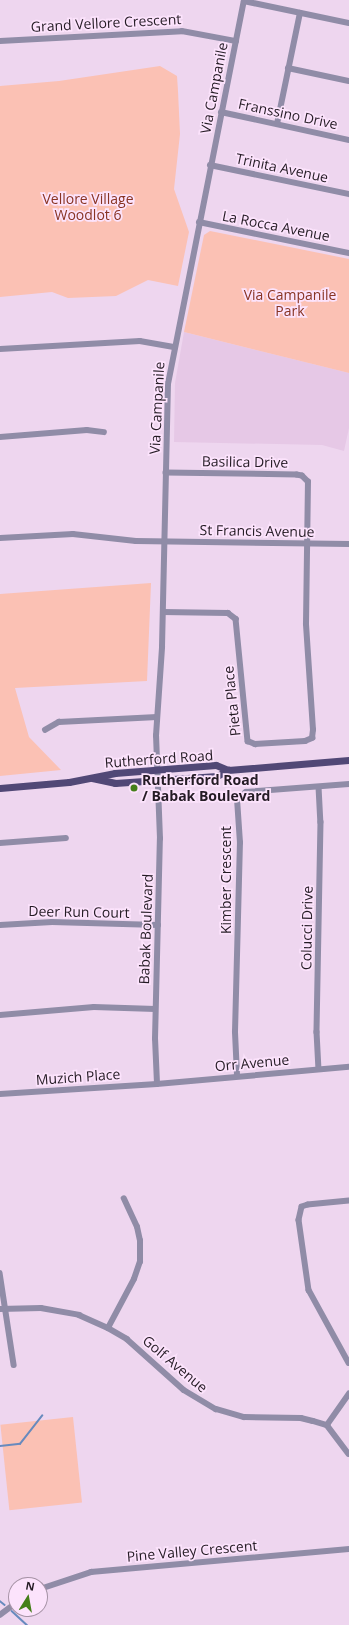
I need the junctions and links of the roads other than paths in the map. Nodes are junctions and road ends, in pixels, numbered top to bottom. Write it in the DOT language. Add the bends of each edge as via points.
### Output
graph roads {
  1 [pos="244,1"];
  2 [pos="300,13"];
  3 [pos="349,23"];
  4 [pos="0,41"];
  5 [pos="236,41"];
  6 [pos="288,68"];
  7 [pos="349,81"];
  8 [pos="221,112"];
  9 [pos="277,124"];
  10 [pos="349,140"];
  11 [pos="210,166"];
  12 [pos="349,194"];
  13 [pos="199,222"];
  14 [pos="349,253"];
  15 [pos="173,347"];
  16 [pos="0,349"];
  17 [pos="104,432"];
  18 [pos="0,437"];
  19 [pos="166,473"];
  20 [pos="0,538"];
  21 [pos="165,541"];
  22 [pos="308,544"];
  23 [pos="349,544"];
  24 [pos="163,612"];
  25 [pos="157,717"];
  26 [pos="45,730"];
  27 [pos="349,760"];
  28 [pos="157,775"];
  29 [pos="349,784"];
  30 [pos="319,787"];
  31 [pos="0,788"];
  32 [pos="66,838"];
  33 [pos="0,843"];
  34 [pos="0,925"];
  35 [pos="158,925"];
  36 [pos="156,1009"];
  37 [pos="0,1015"];
  38 [pos="349,1067"];
  39 [pos="319,1069"];
  40 [pos="237,1075"];
  41 [pos="157,1084"];
  42 [pos="0,1094"];
  43 [pos="124,1199"];
  44 [pos="349,1201"];
  45 [pos="0,1273"];
  46 [pos="2,1309"];
  47 [pos="108,1328"];
  48 [pos="349,1363"];
  49 [pos="14,1365"];
  50 [pos="349,1394"];
  51 [pos="327,1425"];
  52 [pos="349,1454"];
  53 [pos="349,1549"];
  54 [pos="48,1586"];
  1 -- 2 [label="street"];
  1 -- 5 [label="street, Via Campanile"];
  2 -- 3 [label="street"];
  2 -- 6 [label="street"];
  4 -- 5 [label="street, Grand Vellore Crescent" via="182,31"];
  5 -- 8 [label="street, Via Campanile"];
  6 -- 7 [label="street"];
  6 -- 9 [label="street"];
  8 -- 9 [label="street, Franssino Drive"];
  8 -- 11 [label="street, Via Campanile"];
  9 -- 10 [label="street, Franssino Drive"];
  11 -- 12 [label="street, Trinita Avenue"];
  11 -- 13 [label="street, Via Campanile"];
  13 -- 14 [label="street, La Rocca Avenue"];
  13 -- 15 [label="street, Via Campanile"];
  15 -- 16 [label="street" via="140,341"];
  15 -- 19 [label="street, Via Campanile" via="168,384"];
  17 -- 18 [label="street" via="87,430"];
  19 -- 21 [label="street, Via Campanile"];
  19 -- 22 [label="street, Basilica Drive" via="302,476 308,482"];
  20 -- 21 [label="street, St Francis Avenue" via="73,534 127,541"];
  21 -- 22 [label="street, St Francis Avenue"];
  21 -- 24 [label="street, Via Campanile"];
  22 -- 23 [label="street, St Francis Avenue"];
  22 -- 24 [label="street, Pieta Place" via="306,638 313,730 309,740 255,744 246,738 237,624 232,615"];
  24 -- 25 [label="street, Via Campanile"];
  25 -- 26 [label="street" via="59,722"];
  25 -- 28 [label="street, Via Campanile"];
  27 -- 28 [label="main road, Rutherford Road" via="228,770 216,765"];
  28 -- 31 [label="main road, Rutherford Road" via="115,773"];
  28 -- 35 [label="street, Babak Boulevard" via="160,839"];
  29 -- 30 [label="street, Kimber Crescent"];
  30 -- 39 [label="street, Colucci Drive" via="322,822 316,1032"];
  30 -- 40 [label="street, Kimber Crescent" via="246,792 237,799 240,843 235,1032"];
  32 -- 33 [label="street"];
  34 -- 35 [label="street, Deer Run Court" via="52,922"];
  35 -- 36 [label="street, Babak Boulevard"];
  36 -- 37 [label="street" via="94,1007"];
  36 -- 41 [label="street, Babak Boulevard"];
  38 -- 39 [label="street, Orr Avenue"];
  39 -- 40 [label="street, Orr Avenue"];
  40 -- 41 [label="street, Orr Avenue"];
  41 -- 42 [label="street, Muzich Place"];
  43 -- 47 [label="street" via="137,1227 140,1262 134,1279"];
  44 -- 48 [label="street" via="308,1204 302,1207 299,1220 309,1290"];
  45 -- 46 [label="street"];
  46 -- 47 [label="street, Golf Avenue" via="58,1310"];
  46 -- 49 [label="street"];
  47 -- 51 [label="street, Golf Avenue" via="127,1339 184,1390 216,1410 244,1417 301,1418"];
  50 -- 51 [label="street"];
  51 -- 52 [label="street"];
  53 -- 54 [label="street, Pine Valley Crescent" via="96,1571 73,1576"];
}
